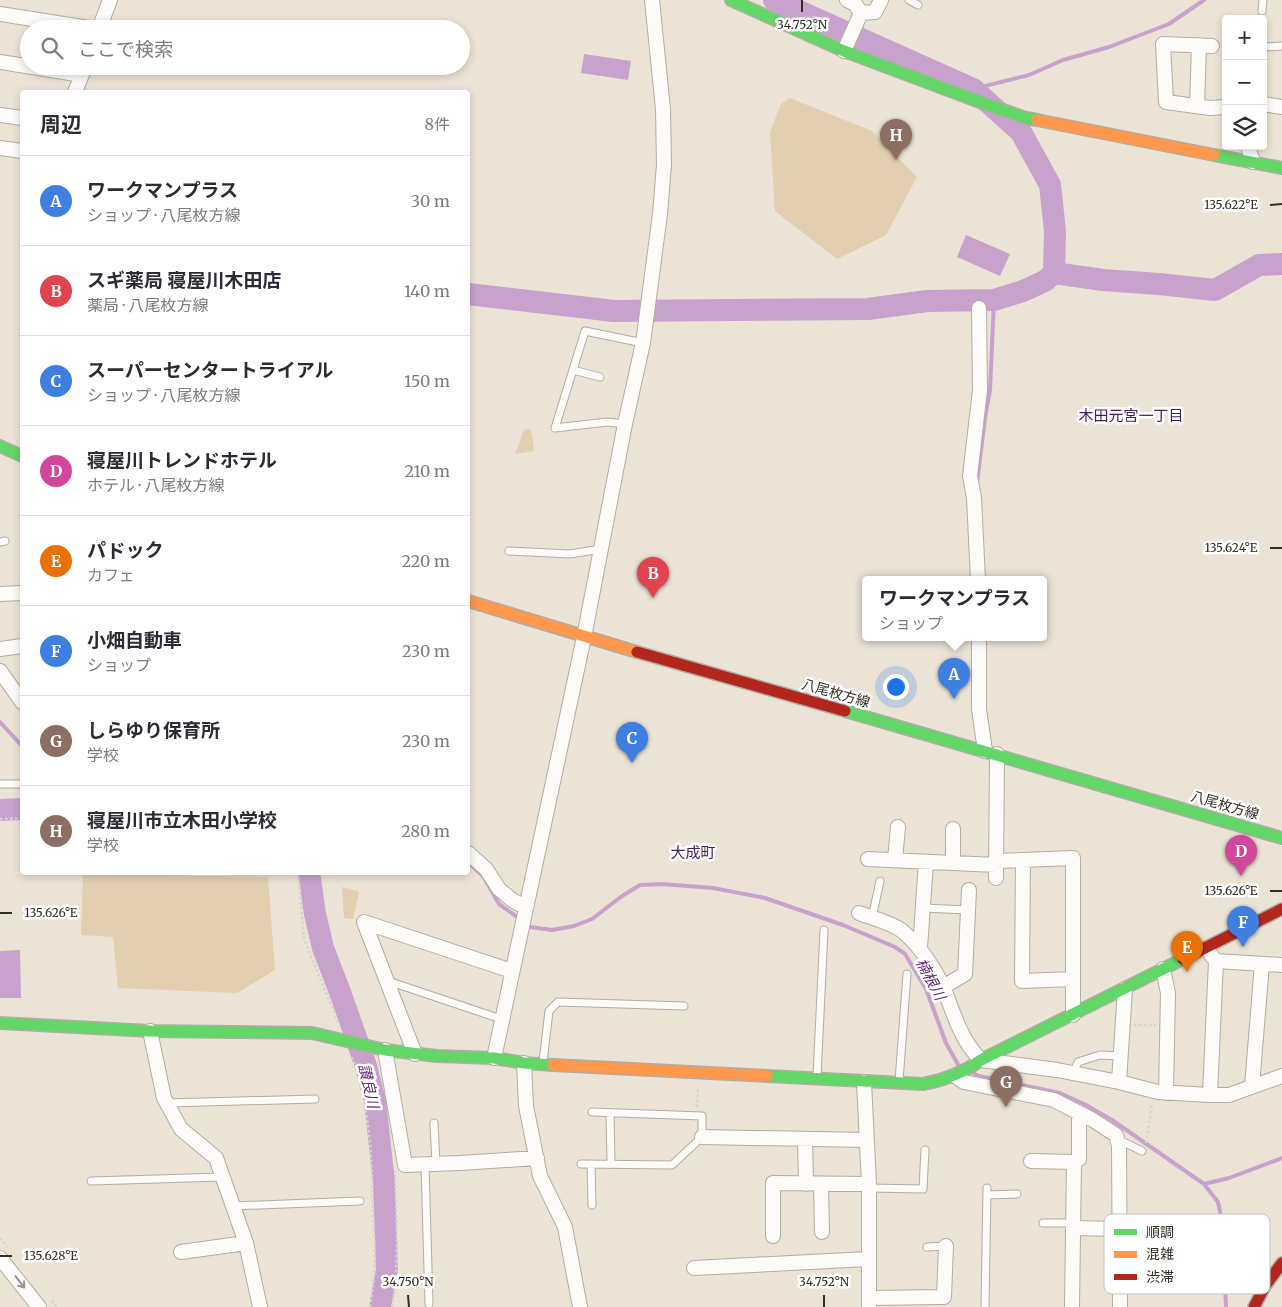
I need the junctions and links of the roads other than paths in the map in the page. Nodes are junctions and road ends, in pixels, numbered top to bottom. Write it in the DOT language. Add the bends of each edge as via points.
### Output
graph roads {
  1 [pos="110,0"];
  2 [pos="652,0"];
  3 [pos="731,0"];
  4 [pos="847,0"];
  5 [pos="881,0"];
  6 [pos="908,0"];
  7 [pos="1263,0"];
  8 [pos="918,5"];
  9 [pos="1262,11"];
  10 [pos="861,13"];
  11 [pos="0,14"];
  12 [pos="38,20"];
  13 [pos="102,20"];
  14 [pos="1282,46"];
  15 [pos="1267,47"];
  16 [pos="844,51"];
  17 [pos="0,62"];
  18 [pos="20,64"];
  19 [pos="82,75"];
  20 [pos="76,90"];
  21 [pos="1267,105"];
  22 [pos="1197,106"];
  23 [pos="1222,107"];
  24 [pos="1282,107"];
  25 [pos="0,115"];
  26 [pos="20,118"];
  27 [pos="0,148"];
  28 [pos="1249,150"];
  29 [pos="20,151"];
  30 [pos="1253,162"];
  31 [pos="1282,168"];
  32 [pos="979,308"];
  33 [pos="643,343"];
  34 [pos="573,370"];
  35 [pos="600,377"];
  36 [pos="625,424"];
  37 [pos="0,446"];
  38 [pos="20,455"];
  39 [pos="601,549"];
  40 [pos="509,551"];
  41 [pos="978,576"];
  42 [pos="20,593"];
  43 [pos="0,594"];
  44 [pos="470,602"];
  45 [pos="584,637"];
  46 [pos="980,641"];
  47 [pos="20,646"];
  48 [pos="0,649"];
  49 [pos="0,671"];
  50 [pos="20,697"];
  51 [pos="991,753"];
  52 [pos="0,784"];
  53 [pos="20,784"];
  54 [pos="898,827"];
  55 [pos="953,829"];
  56 [pos="1282,838"];
  57 [pos="470,855"];
  58 [pos="868,859"];
  59 [pos="896,860"];
  60 [pos="1023,860"];
  61 [pos="926,862"];
  62 [pos="953,863"];
  63 [pos="996,868"];
  64 [pos="880,881"];
  65 [pos="969,890"];
  66 [pos="923,908"];
  67 [pos="1282,909"];
  68 [pos="524,910"];
  69 [pos="968,910"];
  70 [pos="858,912"];
  71 [pos="872,918"];
  72 [pos="824,930"];
  73 [pos="920,948"];
  74 [pos="1205,948"];
  75 [pos="1216,961"];
  76 [pos="1262,964"];
  77 [pos="1282,965"];
  78 [pos="1163,969"];
  79 [pos="512,971"];
  80 [pos="907,974"];
  81 [pos="1073,979"];
  82 [pos="386,980"];
  83 [pos="943,987"];
  84 [pos="1125,988"];
  85 [pos="684,1006"];
  86 [pos="1073,1015"];
  87 [pos="501,1019"];
  88 [pos="0,1023"];
  89 [pos="150,1031"];
  90 [pos="385,1050"];
  91 [pos="415,1054"];
  92 [pos="1121,1056"];
  93 [pos="494,1058"];
  94 [pos="524,1063"];
  95 [pos="543,1064"];
  96 [pos="967,1069"];
  97 [pos="1073,1073"];
  98 [pos="1282,1076"];
  99 [pos="817,1079"];
  100 [pos="864,1082"];
  101 [pos="1119,1082"];
  102 [pos="899,1083"];
  103 [pos="1252,1086"];
  104 [pos="1160,1092"];
  105 [pos="1210,1095"];
  106 [pos="315,1099"];
  107 [pos="167,1103"];
  108 [pos="592,1112"];
  109 [pos="610,1113"];
  110 [pos="1079,1113"];
  111 [pos="434,1123"];
  112 [pos="702,1137"];
  113 [pos="805,1139"];
  114 [pos="1117,1139"];
  115 [pos="867,1140"];
  116 [pos="925,1150"];
  117 [pos="1142,1151"];
  118 [pos="537,1158"];
  119 [pos="1032,1160"];
  120 [pos="1074,1162"];
  121 [pos="431,1164"];
  122 [pos="581,1164"];
  123 [pos="591,1164"];
  124 [pos="611,1164"];
  125 [pos="223,1177"];
  126 [pos="91,1181"];
  127 [pos="806,1184"];
  128 [pos="821,1184"];
  129 [pos="869,1186"];
  130 [pos="1017,1194"];
  131 [pos="360,1201"];
  132 [pos="592,1205"];
  133 [pos="233,1206"];
  134 [pos="1120,1214"];
  135 [pos="1043,1223"];
  136 [pos="1073,1226"];
  137 [pos="1104,1228"];
  138 [pos="822,1232"];
  139 [pos="773,1236"];
  140 [pos="246,1243"];
  141 [pos="946,1246"];
  142 [pos="926,1247"];
  143 [pos="181,1252"];
  144 [pos="0,1258"];
  145 [pos="868,1259"];
  146 [pos="1282,1263"];
  147 [pos="694,1268"];
  148 [pos="1270,1279"];
  149 [pos="1120,1294"];
  150 [pos="1261,1294"];
  151 [pos="869,1302"];
  152 [pos="922,1302"];
  153 [pos="429,1304"];
  154 [pos="39,1307"];
  155 [pos="260,1307"];
  156 [pos="580,1307"];
  157 [pos="985,1307"];
  158 [pos="1072,1307"];
  159 [pos="1120,1307"];
  160 [pos="1254,1307"];
  1 -- 13 [label="street"];
  2 -- 33 [label="street" via="663,110 664,165"];
  3 -- 16 [label="street"];
  4 -- 10 [label="street" via="855,4"];
  5 -- 10 [label="street" via="875,12"];
  6 -- 8 [label="lane"];
  7 -- 9 [label="lane"];
  10 -- 16 [label="street"];
  11 -- 12 [label="street"];
  14 -- 15 [label="lane"];
  16 -- 30 [label="street" via="1026,118"];
  17 -- 18 [label="street"];
  19 -- 20 [label="street"];
  21 -- 24 [label="street"];
  22 -- 22 [label="street" via="1206,45 1163,44 1166,102"];
  22 -- 23 [label="street"];
  25 -- 26 [label="street"];
  27 -- 29 [label="street"];
  28 -- 30 [label="street"];
  30 -- 31 [label="street"];
  32 -- 41 [label="street" via="980,390 970,476"];
  33 -- 34 [label="lane" via="585,332"];
  33 -- 36 [label="street"];
  34 -- 35 [label="lane"];
  34 -- 36 [label="lane" via="555,428 607,422"];
  36 -- 39 [label="street"];
  37 -- 38 [label="street"];
  39 -- 40 [label="lane" via="570,554"];
  39 -- 45 [label="street"];
  42 -- 43 [label="street"];
  44 -- 45 [label="street, 八尾枚方線"];
  45 -- 51 [label="street, 八尾枚方線"];
  45 -- 68 [label="street"];
  46 -- 51 [label="street" via="979,709"];
  47 -- 48 [label="street"];
  49 -- 50 [label="street"];
  51 -- 56 [label="street, 八尾枚方線"];
  51 -- 63 [label="street"];
  52 -- 53 [label="lane"];
  54 -- 59 [label="street"];
  55 -- 62 [label="street"];
  57 -- 68 [label="street" via="486,869 499,889"];
  58 -- 59 [label="street"];
  59 -- 61 [label="street"];
  60 -- 63 [label="street"];
  60 -- 81 [label="street" via="1073,858"];
  60 -- 81 [label="street" via="1022,981"];
  61 -- 62 [label="street"];
  61 -- 66 [label="street"];
  62 -- 63 [label="street"];
  64 -- 71 [label="lane"];
  65 -- 69 [label="street"];
  66 -- 69 [label="lane"];
  66 -- 73 [label="street"];
  67 -- 74 [label="street"];
  68 -- 79 [label="street"];
  69 -- 83 [label="street" via="965,974"];
  70 -- 71 [label="street"];
  71 -- 73 [label="street" via="900,930"];
  72 -- 99 [label="lane"];
  73 -- 83 [label="street"];
  74 -- 75 [label="street"];
  74 -- 78 [label="street"];
  75 -- 76 [label="street"];
  75 -- 105 [label="street"];
  76 -- 77 [label="street"];
  76 -- 103 [label="street"];
  78 -- 84 [label="street"];
  78 -- 104 [label="street" via="1168,993"];
  79 -- 82 [label="street" via="364,922"];
  79 -- 87 [label="street"];
  80 -- 102 [label="lane"];
  81 -- 86 [label="street"];
  82 -- 87 [label="lane"];
  82 -- 91 [label="street"];
  83 -- 96 [label="street" via="956,1024 972,1052"];
  84 -- 86 [label="street"];
  84 -- 92 [label="street"];
  85 -- 95 [label="lane" via="558,1002 549,1011"];
  86 -- 96 [label="street"];
  87 -- 93 [label="street"];
  88 -- 89 [label="street"];
  89 -- 90 [label="street" via="312,1033"];
  89 -- 107 [label="street"];
  90 -- 91 [label="street"];
  90 -- 121 [label="street" via="405,1166"];
  91 -- 93 [label="street"];
  92 -- 97 [label="lane" via="1100,1055 1078,1062"];
  92 -- 101 [label="street"];
  93 -- 94 [label="street"];
  94 -- 95 [label="street"];
  94 -- 118 [label="street" via="526,1106"];
  95 -- 99 [label="street"];
  96 -- 97 [label="street"];
  96 -- 102 [label="street" via="946,1080 923,1084"];
  96 -- 110 [label="street" via="964,1082 1054,1100"];
  97 -- 101 [label="street"];
  98 -- 103 [label="street"];
  99 -- 100 [label="street"];
  100 -- 102 [label="street"];
  100 -- 115 [label="street"];
  101 -- 104 [label="street"];
  103 -- 105 [label="street" via="1229,1095"];
  104 -- 105 [label="street"];
  106 -- 107 [label="lane"];
  107 -- 125 [label="street" via="182,1129 216,1158"];
  108 -- 109 [label="lane"];
  109 -- 112 [label="lane" via="702,1116"];
  109 -- 124 [label="lane"];
  110 -- 114 [label="street" via="1116,1135"];
  110 -- 120 [label="street" via="1079,1158"];
  111 -- 121 [label="lane"];
  112 -- 113 [label="street"];
  112 -- 124 [label="lane" via="672,1165"];
  113 -- 115 [label="street"];
  113 -- 127 [label="street"];
  114 -- 117 [label="lane"];
  114 -- 134 [label="street"];
  115 -- 129 [label="street"];
  116 -- 129 [label="lane" via="923,1189"];
  118 -- 121 [label="street"];
  118 -- 156 [label="street" via="540,1176 565,1227"];
  119 -- 120 [label="street"];
  120 -- 136 [label="street"];
  121 -- 153 [label="lane"];
  122 -- 123 [label="lane"];
  123 -- 124 [label="lane"];
  123 -- 132 [label="lane"];
  125 -- 126 [label="lane"];
  125 -- 133 [label="street"];
  127 -- 128 [label="street"];
  127 -- 139 [label="street" via="773,1183"];
  128 -- 129 [label="street"];
  128 -- 138 [label="street"];
  129 -- 145 [label="street"];
  130 -- 157 [label="lane" via="987,1192"];
  131 -- 133 [label="lane"];
  133 -- 140 [label="street"];
  135 -- 136 [label="lane"];
  136 -- 137 [label="street"];
  136 -- 158 [label="street"];
  140 -- 143 [label="street"];
  140 -- 155 [label="street"];
  141 -- 142 [label="lane"];
  141 -- 152 [label="street" via="944,1297"];
  144 -- 154 [label="street, one-way"];
  145 -- 147 [label="street"];
  145 -- 151 [label="street"];
  146 -- 148 [label="street"];
  149 -- 159 [label="street"];
  150 -- 160 [label="street"];
  151 -- 152 [label="street"];
}
